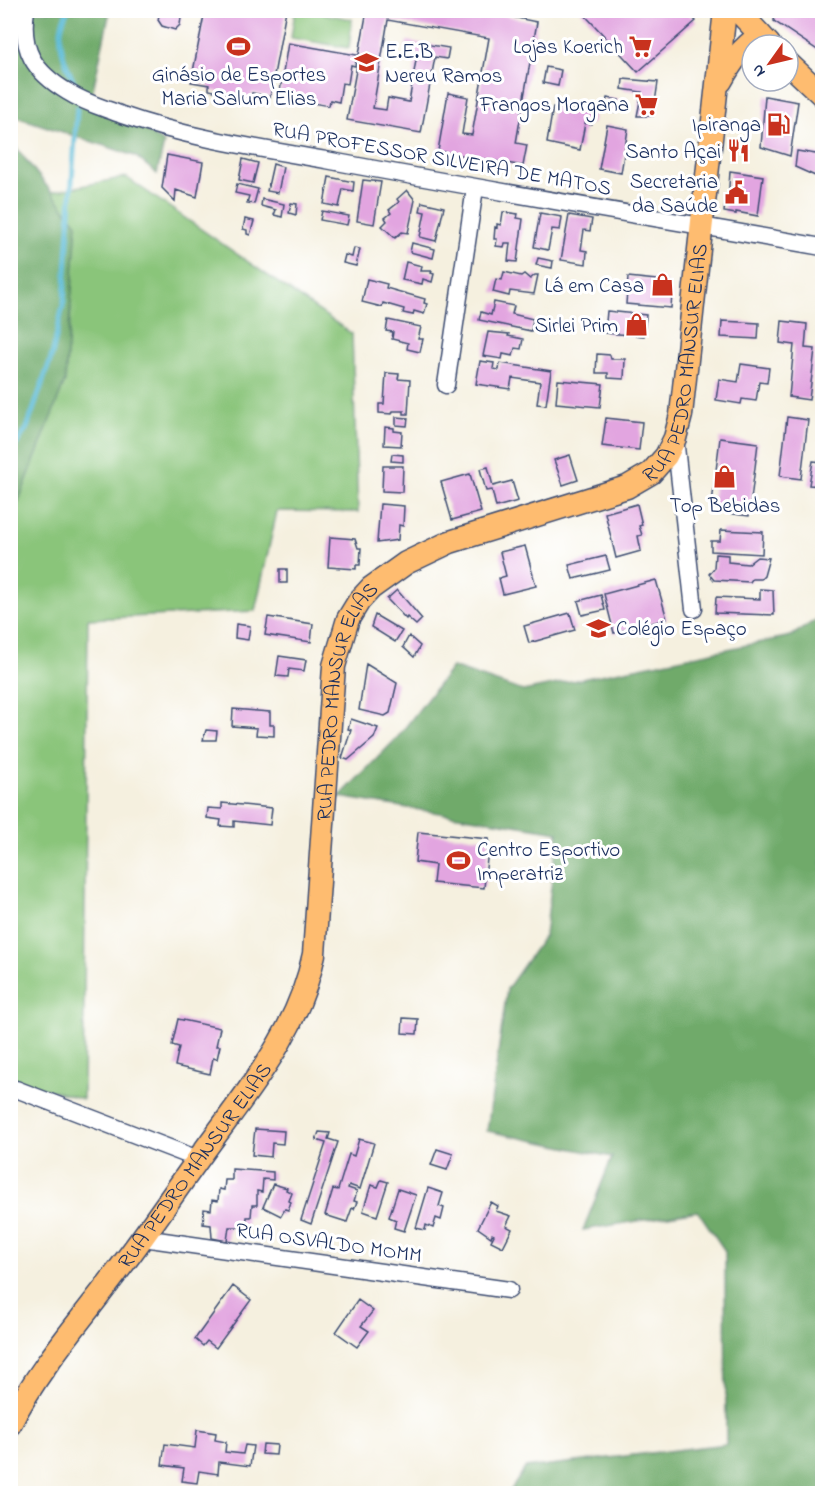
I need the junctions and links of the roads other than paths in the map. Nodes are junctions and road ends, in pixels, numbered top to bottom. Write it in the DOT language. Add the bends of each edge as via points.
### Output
graph roads {
  1 [pos="26,10"];
  2 [pos="725,10"];
  3 [pos="737,10"];
  4 [pos="758,33"];
  5 [pos="740,51"];
  6 [pos="800,74"];
  7 [pos="718,86"];
  8 [pos="822,95"];
  9 [pos="475,188"];
  10 [pos="700,226"];
  11 [pos="822,247"];
  12 [pos="446,385"];
  13 [pos="675,438"];
  14 [pos="694,609"];
  15 [pos="16,1089"];
  16 [pos="198,1160"];
  17 [pos="143,1238"];
  18 [pos="509,1290"];
  19 [pos="10,1424"];
  1 -- 9 [label="street, RUA PROFESSOR SILVEIRA DE MATOS" via="23,35 38,67 52,81 89,103 183,134"];
  2 -- 7 [label="main road, RUA PEDRO MANSUR ELIAS"];
  3 -- 4 [label="main road"];
  5 -- 7 [label="main road, RUA PEDRO MANSUR ELIAS"];
  6 -- 8 [label="main road"];
  7 -- 10 [label="main road, RUA PEDRO MANSUR ELIAS"];
  9 -- 10 [label="street, RUA PROFESSOR SILVEIRA DE MATOS"];
  9 -- 12 [label="street"];
  10 -- 11 [label="street, RUA PROFESSOR SILVEIRA DE MATOS"];
  10 -- 13 [label="main road, RUA PEDRO MANSUR ELIAS" via="685,397"];
  13 -- 14 [label="street"];
  13 -- 16 [label="main road, RUA PEDRO MANSUR ELIAS" via="660,465 639,481 442,545 387,575 359,601 348,619 334,666 310,974 278,1047"];
  15 -- 16 [label="street"];
  16 -- 17 [label="main road, RUA PEDRO MANSUR ELIAS"];
  17 -- 18 [label="street, RUA OSVALDO MOMM"];
  17 -- 19 [label="main road, RUA PEDRO MANSUR ELIAS" via="34,1382"];
}
